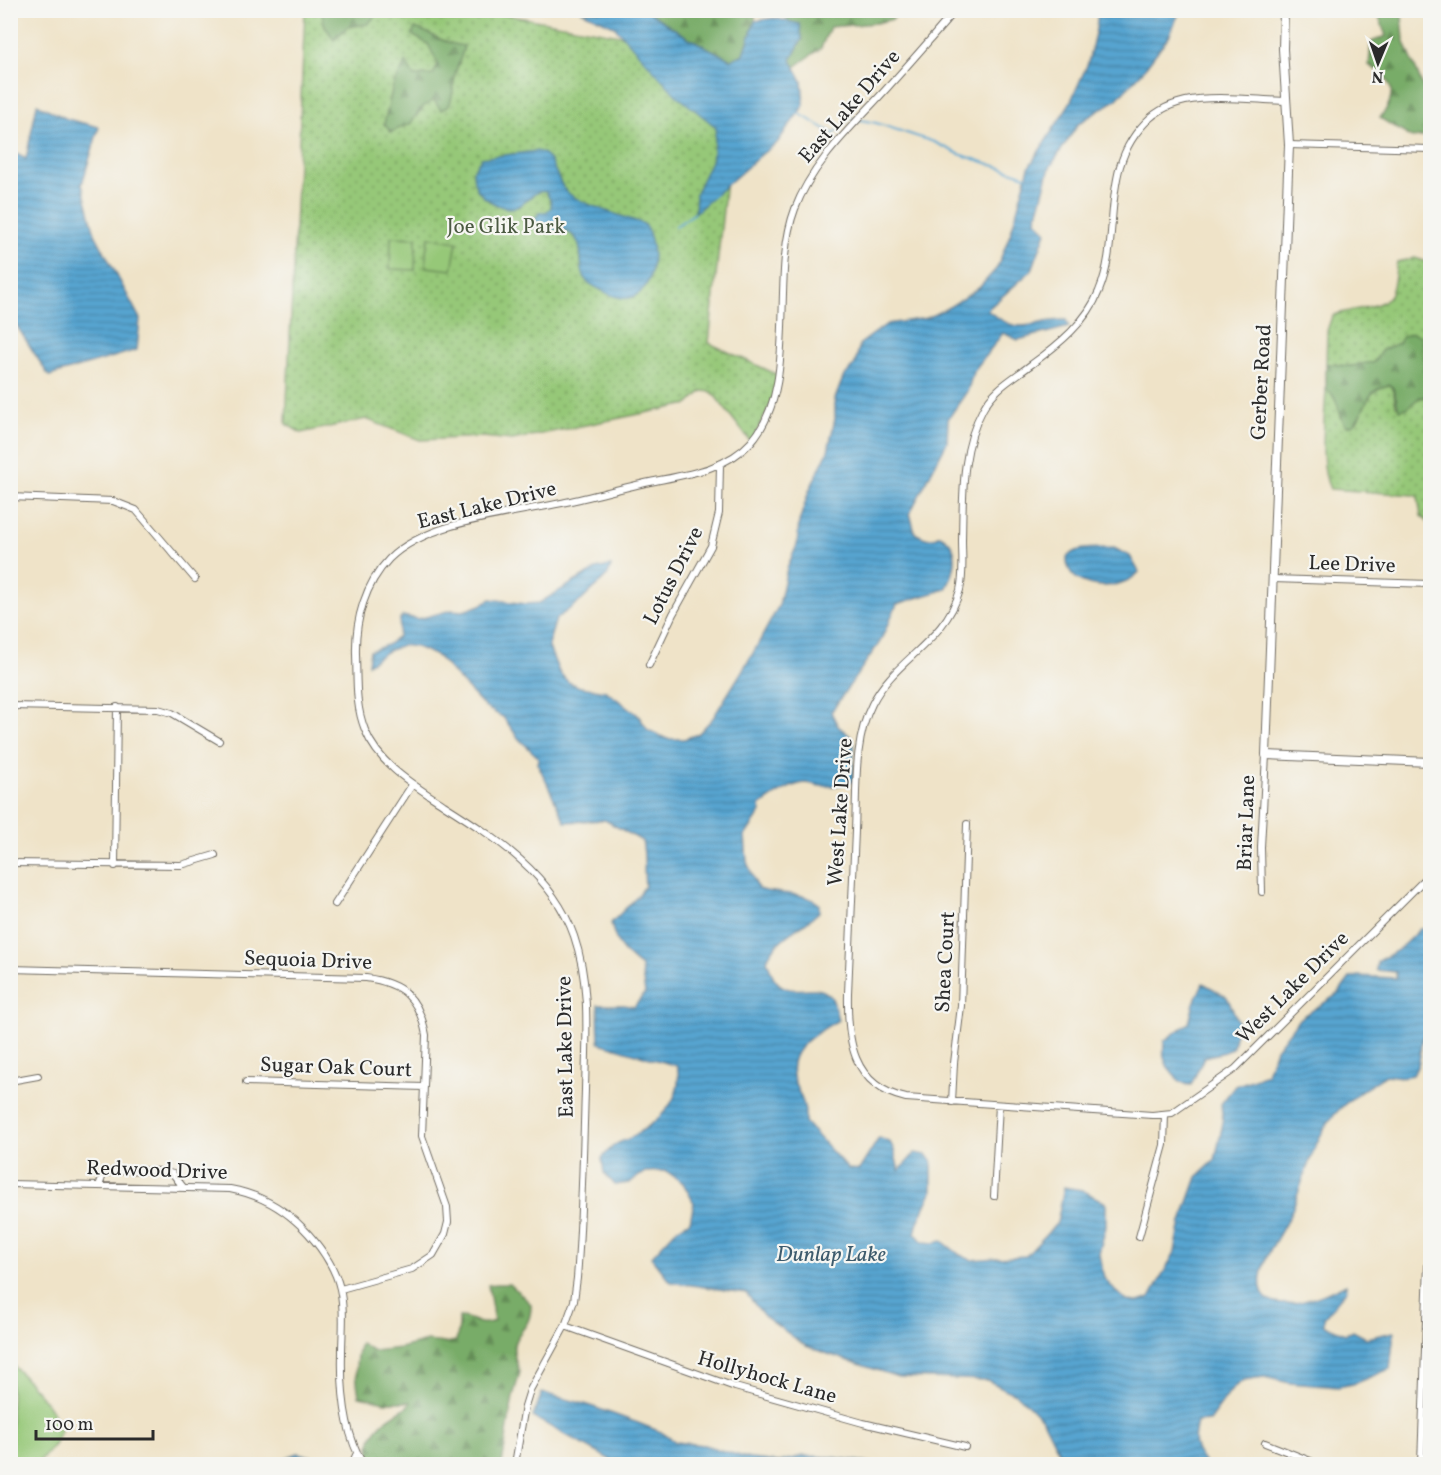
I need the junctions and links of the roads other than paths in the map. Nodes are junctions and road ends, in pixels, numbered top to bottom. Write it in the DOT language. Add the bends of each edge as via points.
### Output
graph roads {
  1 [pos="956,10"];
  2 [pos="1284,10"];
  3 [pos="1286,101"];
  4 [pos="1289,145"];
  5 [pos="1431,149"];
  6 [pos="720,464"];
  7 [pos="11,497"];
  8 [pos="10,518"];
  9 [pos="195,579"];
  10 [pos="1273,579"];
  11 [pos="1431,584"];
  12 [pos="649,665"];
  13 [pos="10,706"];
  14 [pos="117,707"];
  15 [pos="219,741"];
  16 [pos="1266,755"];
  17 [pos="1431,762"];
  18 [pos="412,785"];
  19 [pos="967,824"];
  20 [pos="215,855"];
  21 [pos="10,863"];
  22 [pos="115,866"];
  23 [pos="1431,874"];
  24 [pos="1262,892"];
  25 [pos="335,904"];
  26 [pos="10,969"];
  27 [pos="38,1076"];
  28 [pos="10,1081"];
  29 [pos="246,1082"];
  30 [pos="424,1087"];
  31 [pos="952,1102"];
  32 [pos="999,1106"];
  33 [pos="1165,1114"];
  34 [pos="10,1184"];
  35 [pos="99,1186"];
  36 [pos="183,1187"];
  37 [pos="994,1196"];
  38 [pos="1431,1207"];
  39 [pos="1139,1237"];
  40 [pos="340,1289"];
  41 [pos="565,1326"];
  42 [pos="1265,1443"];
  43 [pos="965,1447"];
  44 [pos="356,1455"];
  45 [pos="352,1464"];
  46 [pos="363,1464"];
  47 [pos="515,1464"];
  48 [pos="1318,1464"];
  49 [pos="1420,1464"];
  1 -- 6 [label="street, East Lake Drive" via="816,168 802,192 788,230 781,348 773,400 751,442"];
  2 -- 3 [label="street, Gerber Road"];
  3 -- 4 [label="street, Gerber Road"];
  3 -- 31 [label="street, West Lake Drive" via="1180,101 1151,117 1136,135 1117,177 1108,261 1099,294 1071,331 995,391 981,412 963,475 962,572 957,599 932,638 881,689 865,719 857,777 848,993 853,1046 861,1071 888,1093"];
  4 -- 5 [label="street"];
  4 -- 10 [label="street, Gerber Road"];
  6 -- 12 [label="street, Lotus Drive" via="719,513 711,546"];
  6 -- 18 [label="street, East Lake Drive" via="431,532 388,560 374,578 359,620 356,697 370,743"];
  7 -- 8 [label="street"];
  7 -- 9 [label="street" via="124,504 136,510"];
  10 -- 11 [label="street, Lee Drive"];
  10 -- 16 [label="street, Gerber Road"];
  13 -- 14 [label="street"];
  14 -- 15 [label="street" via="172,713"];
  14 -- 22 [label="street"];
  16 -- 17 [label="street"];
  16 -- 24 [label="street, Briar Lane"];
  18 -- 25 [label="street"];
  18 -- 41 [label="street, East Lake Drive" via="495,840 538,876 564,912 580,955 585,995 581,1218 574,1301"];
  19 -- 31 [label="street, Shea Court" via="961,1006"];
  20 -- 22 [label="street" via="181,865"];
  21 -- 22 [label="street"];
  23 -- 33 [label="street, West Lake Drive" via="1235,1069 1184,1106"];
  26 -- 30 [label="street, Sequoia Drive" via="383,981 406,993 423,1019"];
  27 -- 28 [label="street"];
  29 -- 30 [label="street, Sugar Oak Court"];
  30 -- 40 [label="street, Sequoia Drive" via="422,1137 447,1207 442,1241 432,1255 412,1269"];
  31 -- 32 [label="street, West Lake Drive"];
  32 -- 33 [label="street, West Lake Drive"];
  32 -- 37 [label="street"];
  33 -- 39 [label="street" via="1164,1145"];
  34 -- 35 [label="street, Redwood Drive"];
  35 -- 36 [label="street, Redwood Drive"];
  35 -- 36 [label="street" via="103,1175 115,1170 162,1171 173,1174"];
  36 -- 40 [label="street, Redwood Drive" via="237,1190 274,1205 297,1221 315,1242"];
  38 -- 49 [label="street"];
  40 -- 44 [label="street, Redwood Drive" via="342,1386"];
  41 -- 43 [label="street, Hollyhock Lane" via="735,1388"];
  41 -- 47 [label="street, East Lake Drive" via="530,1390"];
  42 -- 48 [label="street"];
  44 -- 45 [label="street"];
  44 -- 46 [label="street, Redwood Drive"];
}
